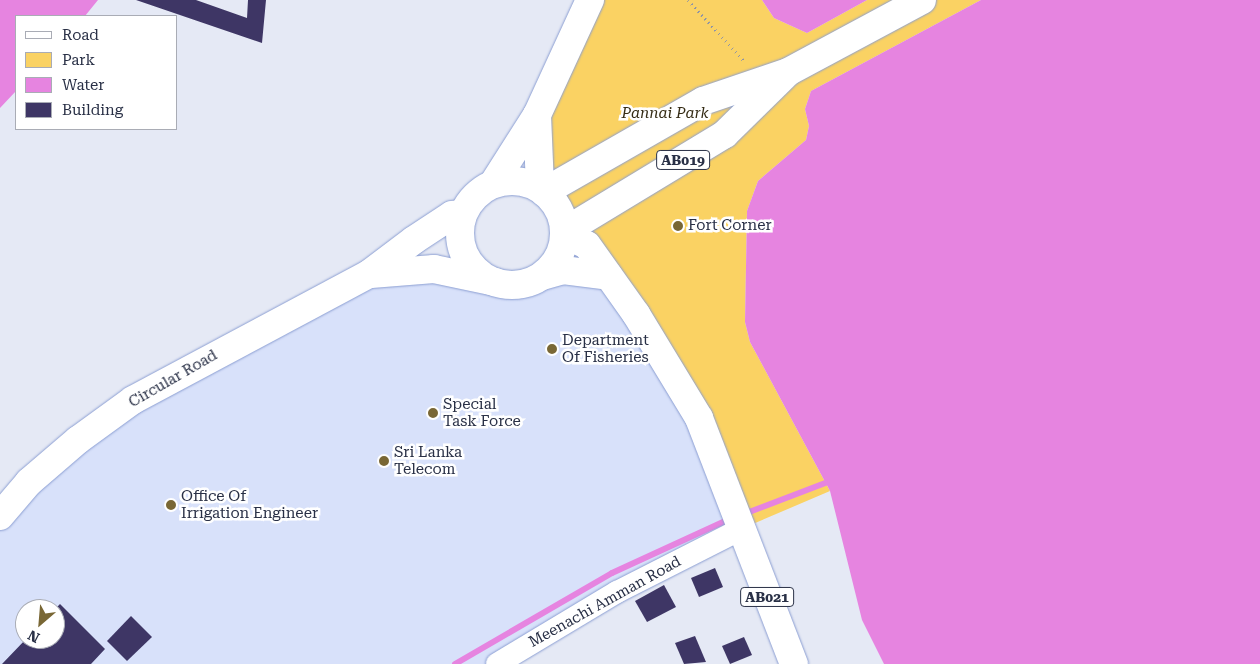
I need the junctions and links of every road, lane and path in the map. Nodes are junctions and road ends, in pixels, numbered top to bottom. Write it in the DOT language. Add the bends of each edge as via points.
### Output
graph roads {
  1 [pos="590,0"];
  2 [pos="688,0"];
  3 [pos="922,0"];
  4 [pos="788,72"];
  5 [pos="755,83"];
  6 [pos="537,115"];
  7 [pos="493,184"];
  8 [pos="542,190"];
  9 [pos="463,214"];
  10 [pos="564,233"];
  11 [pos="369,274"];
  12 [pos="542,276"];
  13 [pos="608,276"];
  14 [pos="495,282"];
  15 [pos="0,516"];
  16 [pos="738,520"];
  17 [pos="498,664"];
  18 [pos="794,664"];
  1 -- 6 [label="main road"];
  2 -- 5 [label="path" via="740,53"];
  3 -- 4 [label="main road, AB019"];
  4 -- 5 [label="main road, AB019"];
  4 -- 10 [label="main road, AB019" via="725,134"];
  5 -- 8 [label="main road, AB019" via="703,101"];
  6 -- 7 [label="main road"];
  6 -- 8 [label="main road"];
  7 -- 8 [label="main road" via="517,181"];
  7 -- 9 [label="main road, Circular Road" via="480,191"];
  8 -- 10 [label="main road" via="555,203"];
  9 -- 11 [label="main road, Circular Road" via="422,235"];
  9 -- 14 [label="main road" via="460,241 465,255 478,271"];
  10 -- 12 [label="main road" via="554,264"];
  10 -- 13 [label="main road, AB021" via="587,245"];
  11 -- 14 [label="main road, Circular Road" via="434,268"];
  11 -- 15 [label="main road, Circular Road" via="133,400 64,452"];
  12 -- 13 [label="main road, Circular Road" via="563,270"];
  12 -- 14 [label="main road, Circular Road" via="517,285"];
  13 -- 16 [label="main road, AB021" via="699,418"];
  16 -- 17 [label="street, Meenachi Amman Road"];
  16 -- 18 [label="main road, AB021"];
}
